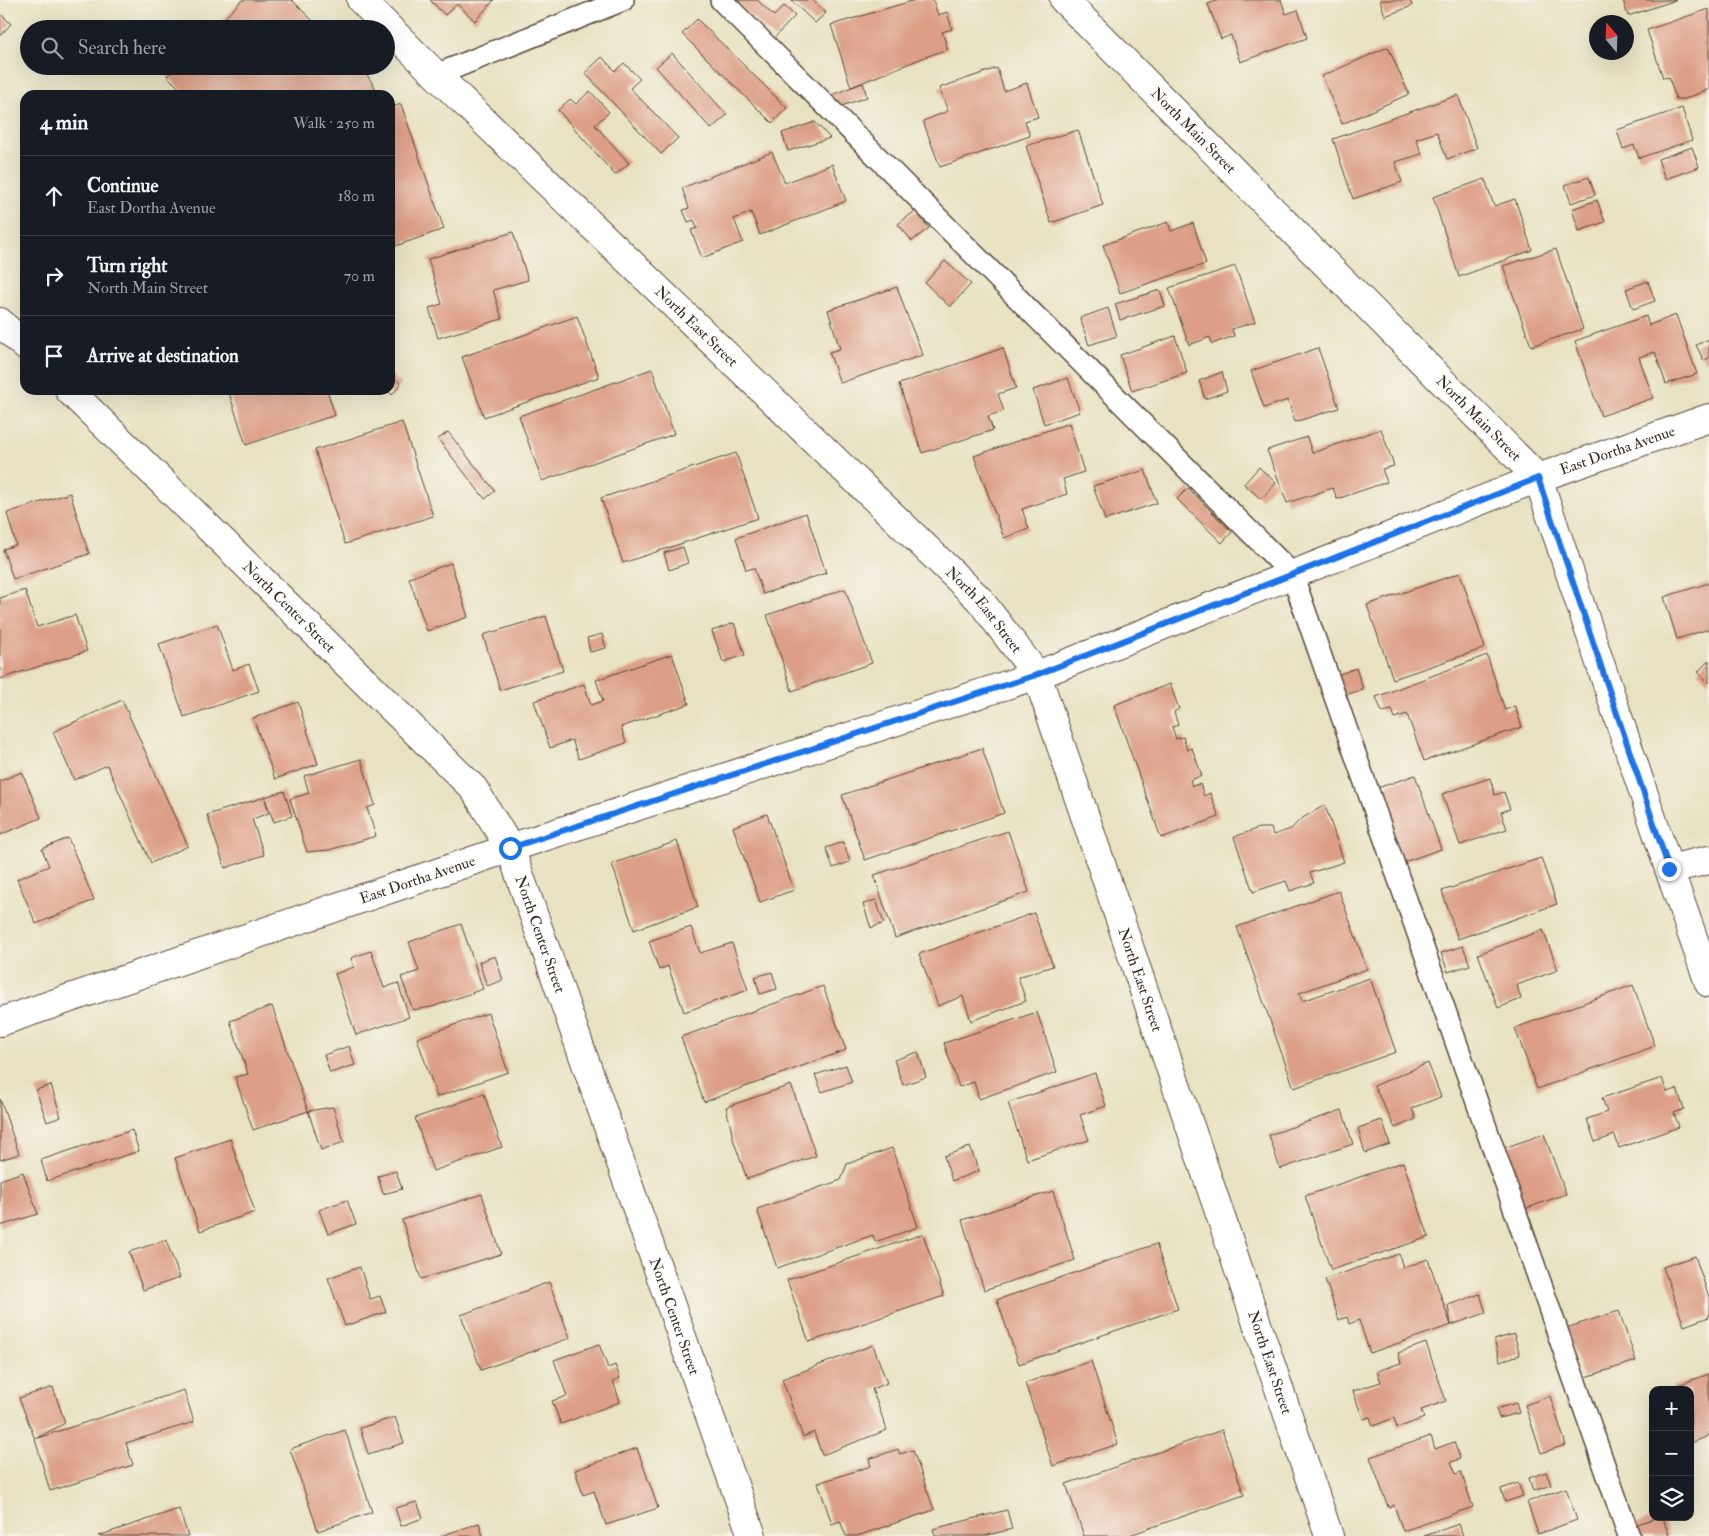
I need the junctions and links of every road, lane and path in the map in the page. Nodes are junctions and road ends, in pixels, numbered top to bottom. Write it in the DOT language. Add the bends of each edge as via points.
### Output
graph roads {
  1 [pos="361,0"];
  2 [pos="623,0"];
  3 [pos="721,0"];
  4 [pos="1064,0"];
  5 [pos="381,20"];
  6 [pos="395,34"];
  7 [pos="436,75"];
  8 [pos="0,322"];
  9 [pos="20,341"];
  10 [pos="74,395"];
  11 [pos="1709,418"];
  12 [pos="1538,478"];
  13 [pos="1292,574"];
  14 [pos="1036,675"];
  15 [pos="510,848"];
  16 [pos="1709,860"];
  17 [pos="1669,869"];
  18 [pos="1709,983"];
  19 [pos="0,1022"];
  20 [pos="752,1536"];
  21 [pos="1329,1536"];
  22 [pos="1628,1536"];
  1 -- 5 [label="street, North East Street"];
  2 -- 7 [label="lane"];
  3 -- 13 [label="lane"];
  4 -- 12 [label="street, North Main Street"];
  6 -- 7 [label="street, North East Street"];
  7 -- 14 [label="street, North East Street" via="979,599"];
  8 -- 9 [label="street"];
  10 -- 15 [label="street, North Center Street" via="474,789"];
  11 -- 12 [label="street, East Dortha Avenue"];
  12 -- 13 [label="street, East Dortha Avenue"];
  12 -- 17 [label="street, North Main Street"];
  13 -- 14 [label="street, East Dortha Avenue"];
  13 -- 22 [label="lane"];
  14 -- 15 [label="street, East Dortha Avenue"];
  14 -- 21 [label="street, North East Street"];
  15 -- 19 [label="street, East Dortha Avenue"];
  15 -- 20 [label="street, North Center Street"];
  16 -- 17 [label="street"];
  17 -- 18 [label="street, North Main Street"];
}
